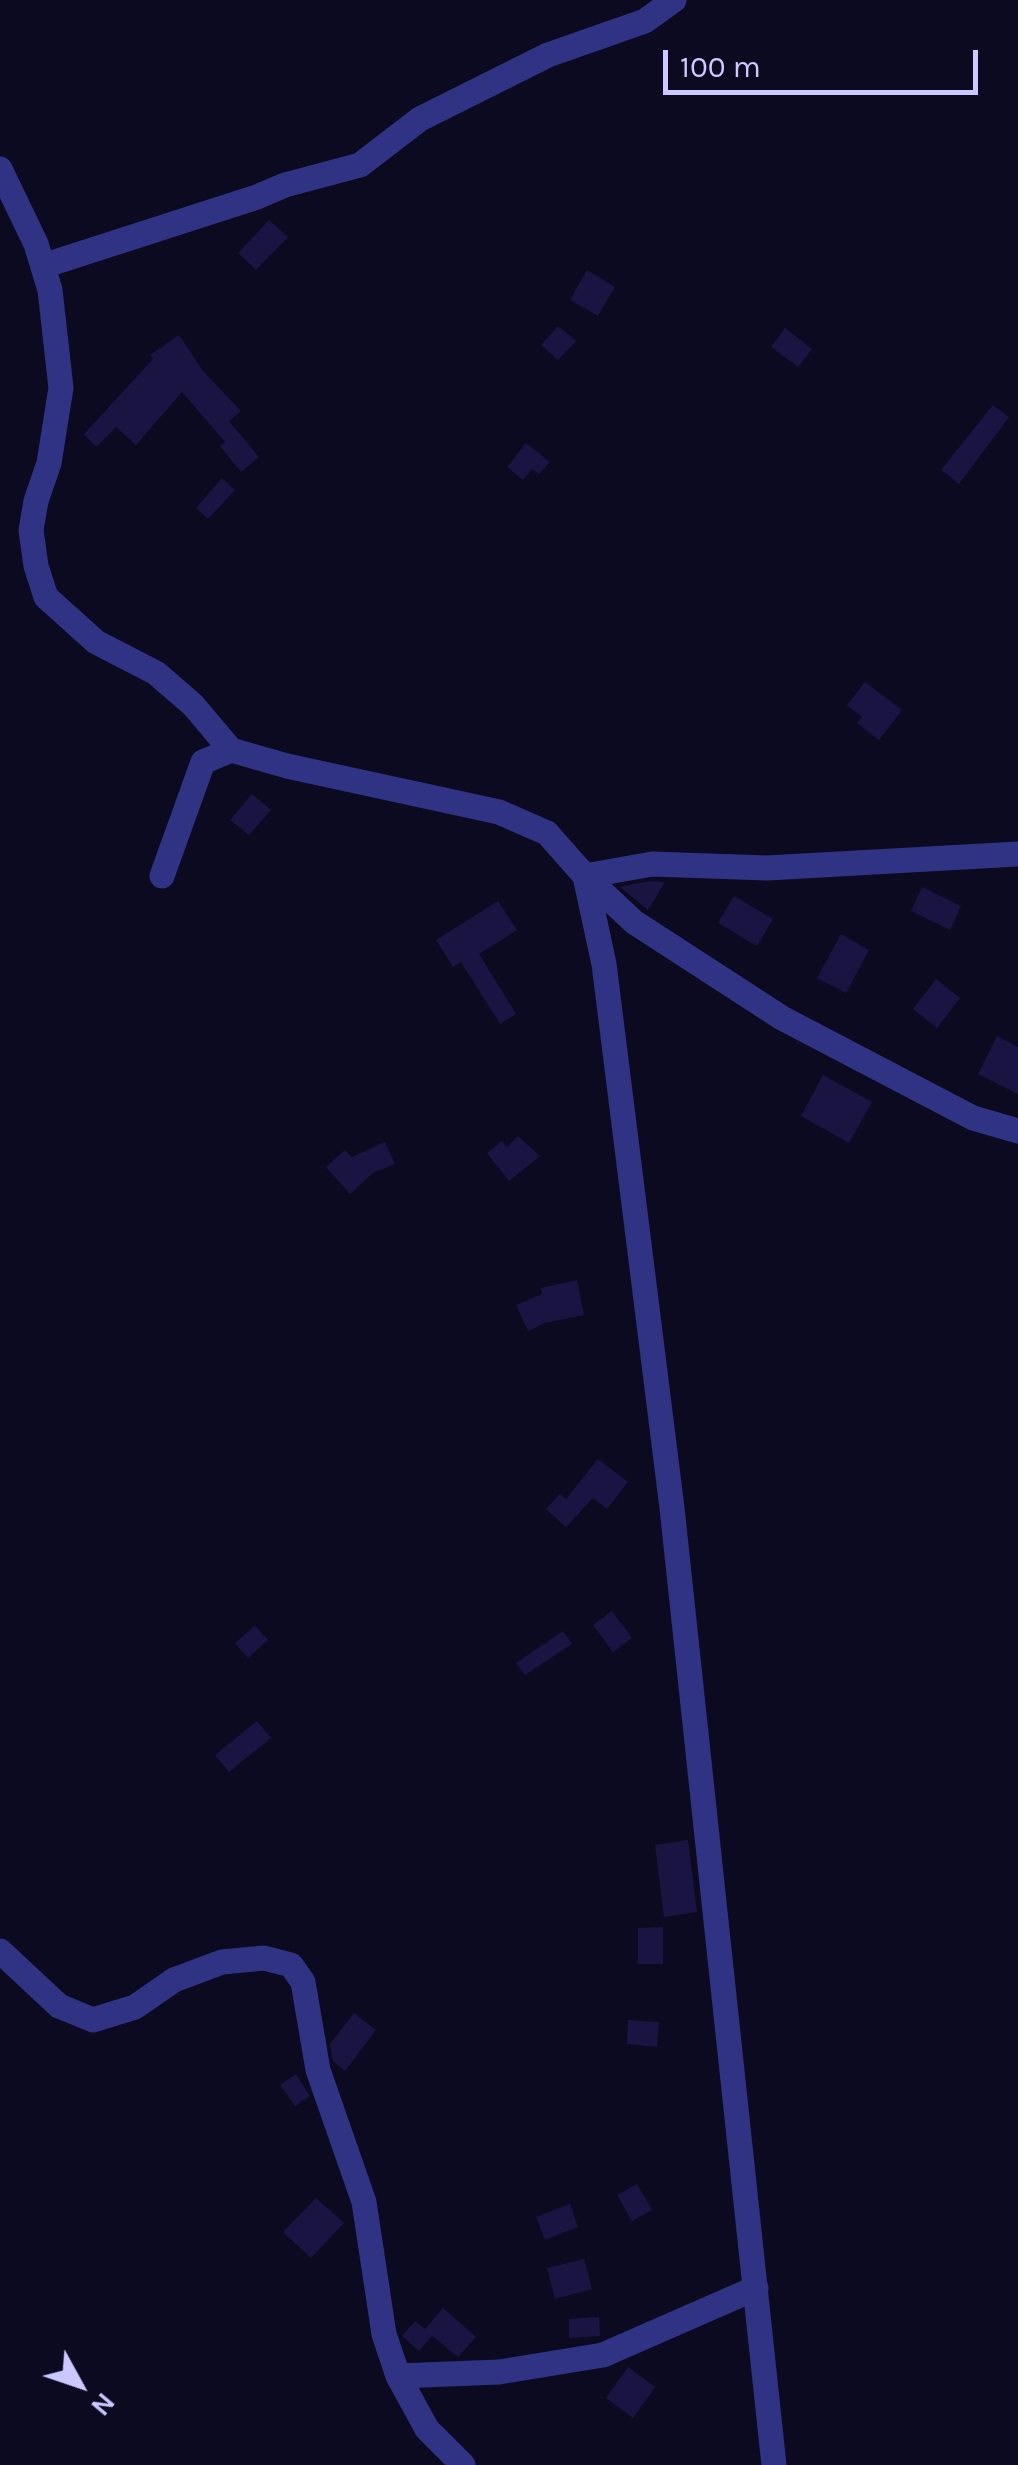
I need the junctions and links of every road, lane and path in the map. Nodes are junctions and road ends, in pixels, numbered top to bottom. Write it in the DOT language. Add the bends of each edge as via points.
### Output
graph roads {
  1 [pos="674,0"];
  2 [pos="0,168"];
  3 [pos="43,266"];
  4 [pos="231,750"];
  5 [pos="1018,854"];
  6 [pos="162,876"];
  7 [pos="584,876"];
  8 [pos="1018,1131"];
  9 [pos="0,1951"];
  10 [pos="756,2288"];
  11 [pos="398,2376"];
  12 [pos="463,2465"];
  13 [pos="774,2465"];
  1 -- 3 [label="street" via="644,21 548,55 420,119 360,165"];
  2 -- 3 [label="street"];
  3 -- 4 [label="street" via="61,388 31,530 46,597 96,642 156,673"];
  4 -- 6 [label="street" via="203,762"];
  4 -- 7 [label="street" via="498,812 547,833"];
  5 -- 7 [label="street" via="766,868 652,864"];
  7 -- 8 [label="street" via="634,922 782,1018 973,1118"];
  7 -- 10 [label="street" via="604,964 670,1488"];
  9 -- 11 [label="street" via="60,2006 93,2020 222,1962 264,1958 291,1964 303,1982 318,2070 364,2202 384,2334"];
  10 -- 11 [label="street" via="603,2355 499,2372"];
  10 -- 13 [label="street"];
  11 -- 12 [label="street" via="427,2429"];
}
